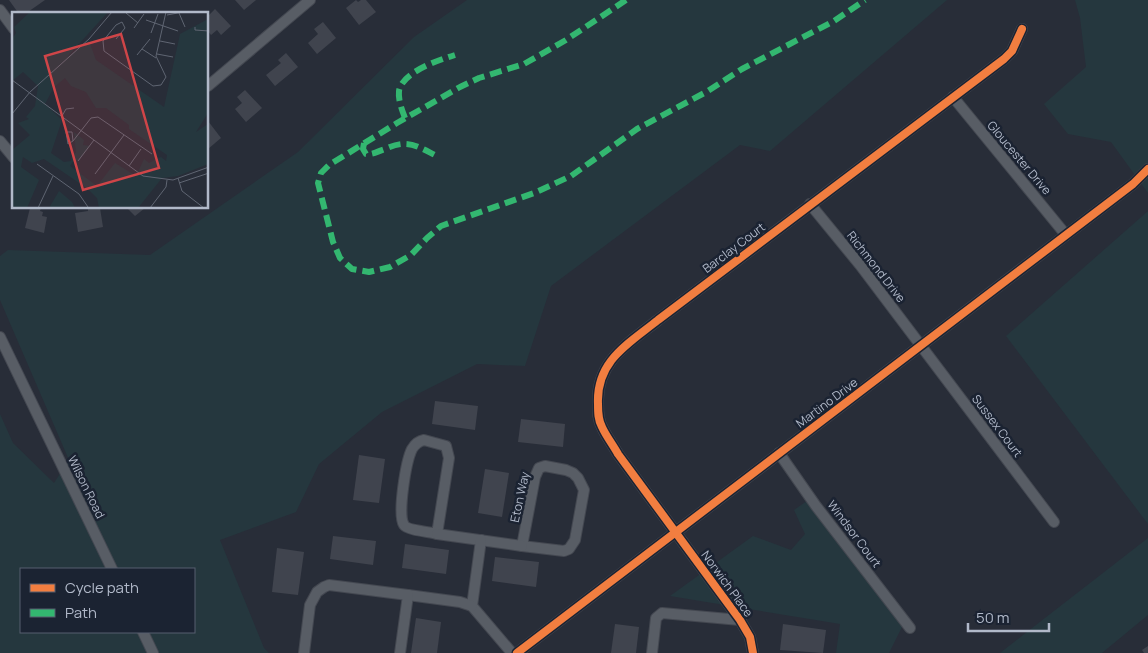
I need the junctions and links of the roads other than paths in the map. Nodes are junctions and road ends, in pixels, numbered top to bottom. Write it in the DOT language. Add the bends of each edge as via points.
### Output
graph roads {
  1 [pos="310,0"];
  2 [pos="0,10"];
  3 [pos="12,26"];
  4 [pos="1022,29"];
  5 [pos="209,85"];
  6 [pos="953,97"];
  7 [pos="0,141"];
  8 [pos="12,156"];
  9 [pos="1148,168"];
  10 [pos="810,204"];
  11 [pos="1066,235"];
  12 [pos="0,337"];
  13 [pos="921,346"];
  14 [pos="779,453"];
  15 [pos="1054,522"];
  16 [pos="675,533"];
  17 [pos="437,534"];
  18 [pos="481,540"];
  19 [pos="522,546"];
  20 [pos="112,568"];
  21 [pos="408,595"];
  22 [pos="472,606"];
  23 [pos="740,620"];
  24 [pos="910,628"];
  25 [pos="143,633"];
  26 [pos="153,653"];
  27 [pos="304,653"];
  28 [pos="400,653"];
  29 [pos="512,653"];
  30 [pos="517,653"];
  31 [pos="652,653"];
  32 [pos="753,653"];
  1 -- 5 [label="street"];
  2 -- 3 [label="street"];
  4 -- 6 [label="street, Barclay Court" via="1008,55"];
  6 -- 10 [label="street, Barclay Court"];
  6 -- 11 [label="street, Gloucester Drive"];
  7 -- 8 [label="street"];
  9 -- 11 [label="street, Martino Drive" via="1133,184"];
  10 -- 13 [label="street, Richmond Drive"];
  10 -- 16 [label="street, Barclay Court" via="615,354 603,372 598,396 601,426"];
  11 -- 13 [label="street, Martino Drive"];
  12 -- 20 [label="street, Wilson Road"];
  13 -- 14 [label="street, Martino Drive"];
  13 -- 15 [label="street, Sussex Court"];
  14 -- 16 [label="street, Martino Drive"];
  14 -- 24 [label="street, Windsor Court"];
  16 -- 23 [label="street, Norwich Place"];
  16 -- 30 [label="street, Martino Drive"];
  17 -- 17 [label="street, Eton Way" via="406,528 402,524 401,512 412,449 424,440 446,446 449,458"];
  17 -- 18 [label="street, Eton Way"];
  18 -- 19 [label="street, Eton Way"];
  18 -- 22 [label="street"];
  19 -- 19 [label="street, Eton Way" via="569,549 575,540 584,490 573,473 545,466 539,468"];
  21 -- 22 [label="street"];
  21 -- 27 [label="street" via="324,587 310,605"];
  21 -- 28 [label="street"];
  22 -- 29 [label="street"];
  23 -- 31 [label="street, Norwich Place" via="662,613 656,618"];
  23 -- 32 [label="street, Norwich Place" via="750,637"];
  25 -- 26 [label="street"];
}
